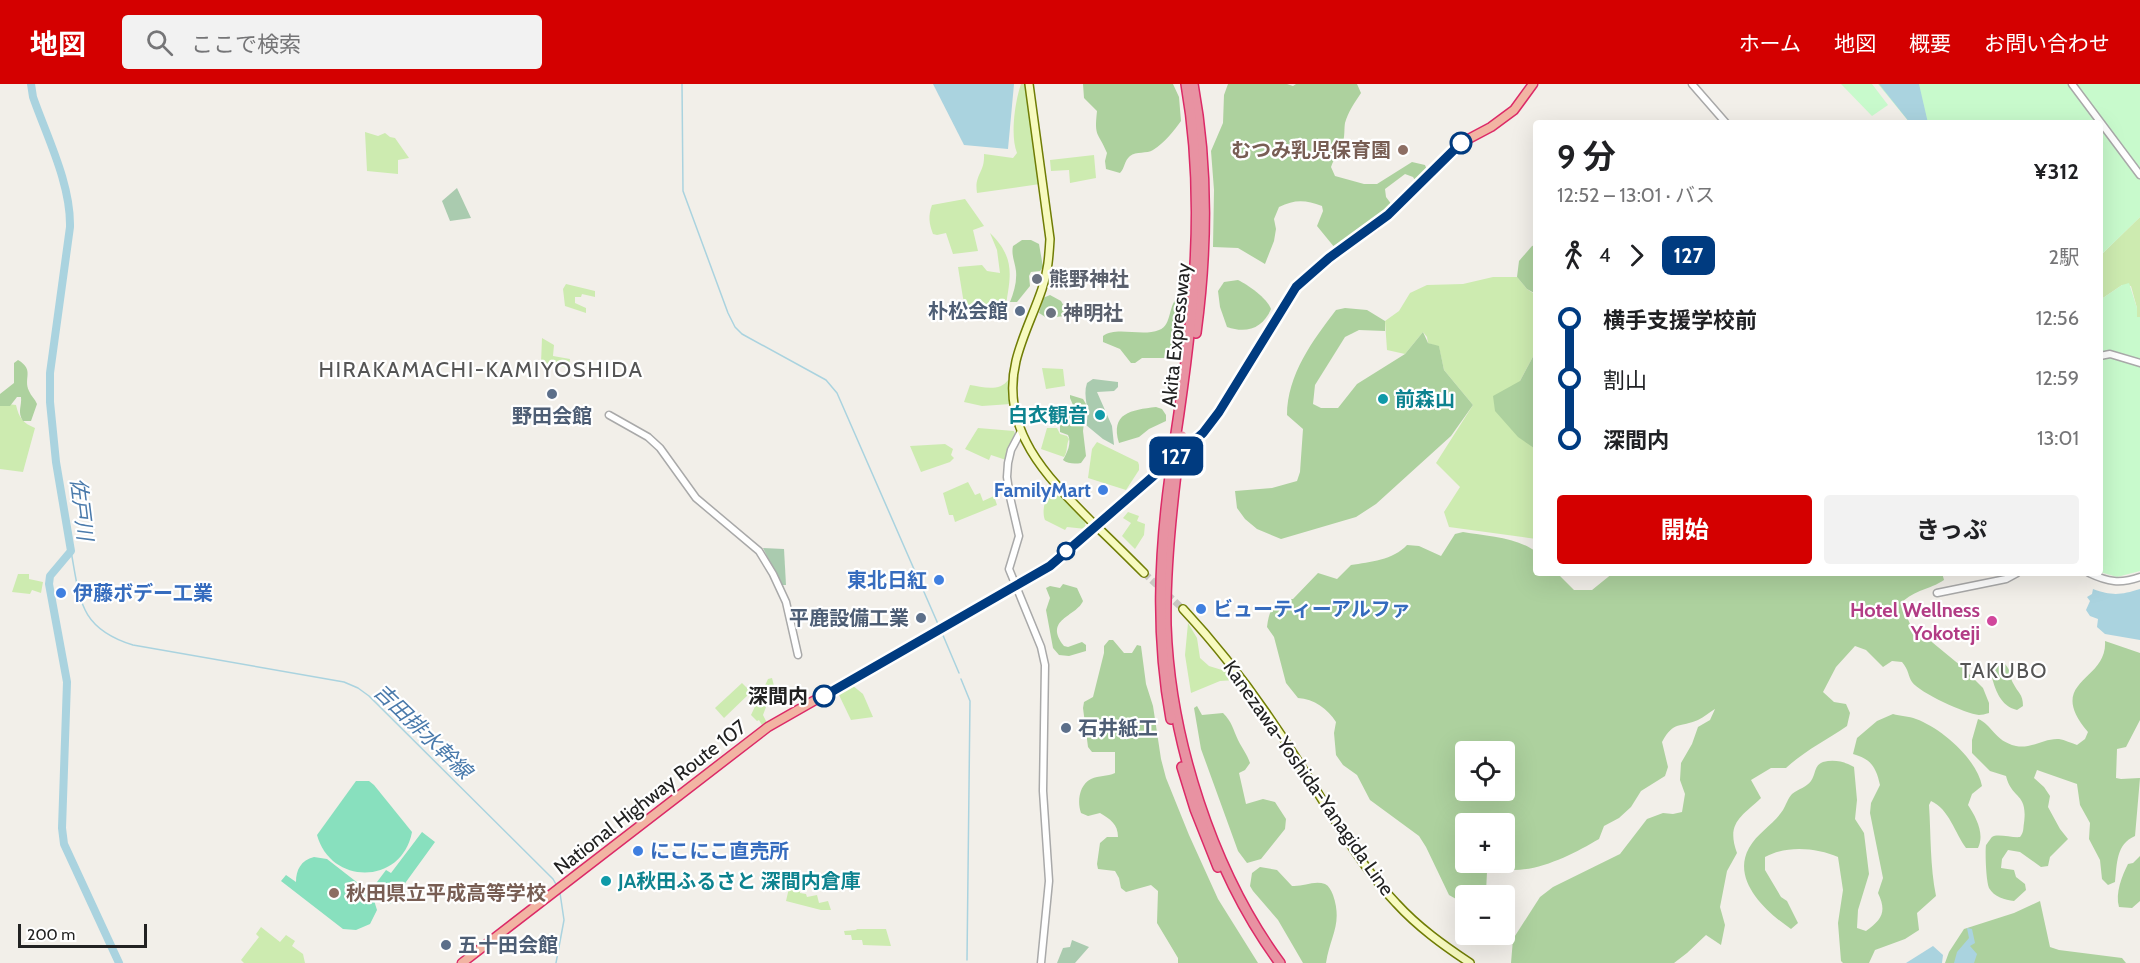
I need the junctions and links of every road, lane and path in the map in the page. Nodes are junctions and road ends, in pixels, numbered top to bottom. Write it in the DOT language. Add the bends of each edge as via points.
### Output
graph roads {
  1 [pos="1029,84"];
  2 [pos="1186,84"];
  3 [pos="1193,84"];
  4 [pos="1533,84"];
  5 [pos="1692,84"];
  6 [pos="2072,84"];
  7 [pos="1723,120"];
  8 [pos="2099,120"];
  9 [pos="2103,125"];
  10 [pos="2140,175"];
  11 [pos="2103,355"];
  12 [pos="2140,363"];
  13 [pos="609,415"];
  14 [pos="1021,430"];
  15 [pos="1179,438"];
  16 [pos="1173,475"];
  17 [pos="1096,525"];
  18 [pos="1144,573"];
  19 [pos="2012,576"];
  20 [pos="2097,576"];
  21 [pos="2140,577"];
  22 [pos="1016,586"];
  23 [pos="1937,593"];
  24 [pos="1183,609"];
  25 [pos="798,656"];
  26 [pos="462,963"];
  27 [pos="1041,963"];
  28 [pos="1272,963"];
  29 [pos="1280,963"];
  30 [pos="1470,963"];
  1 -- 14 [label="main road" via="1050,239 1046,274 1013,376 1013,399"];
  2 -- 15 [label="highway, Akita Expressway" via="1194,148 1196,261"];
  3 -- 15 [label="highway, Akita Expressway" via="1201,148 1203,230 1198,320"];
  4 -- 17 [label="highway, National Highway Route 107" via="1514,110 1459,144 1407,198 1296,287 1203,433"];
  5 -- 7 [label="street"];
  6 -- 8 [label="street"];
  9 -- 10 [label="street"];
  11 -- 12 [label="street"];
  13 -- 25 [label="street" via="648,437 701,503 759,551 786,602"];
  14 -- 17 [label="main road" via="1042,468"];
  14 -- 22 [label="street" via="1011,450 1007,477 1019,536 1009,568"];
  15 -- 16 [label="highway, Akita Expressway, bridge"];
  16 -- 28 [label="highway, Akita Expressway" via="1163,527 1159,599 1166,692 1174,732 1195,809 1220,870"];
  16 -- 29 [label="highway, Akita Expressway" via="1166,627 1180,731 1201,807 1226,868"];
  17 -- 18 [label="main road"];
  17 -- 22 [label="highway, National Highway Route 107" via="1050,566"];
  19 -- 23 [label="street"];
  20 -- 21 [label="street" via="2121,583"];
  22 -- 26 [label="highway, National Highway Route 107" via="768,727"];
  22 -- 27 [label="street" via="1045,665 1044,791 1049,881"];
  24 -- 30 [label="main road, Kanezawa-Yoshida-Yanagida Line" via="1255,697 1351,844 1388,893 1431,936"];
}
